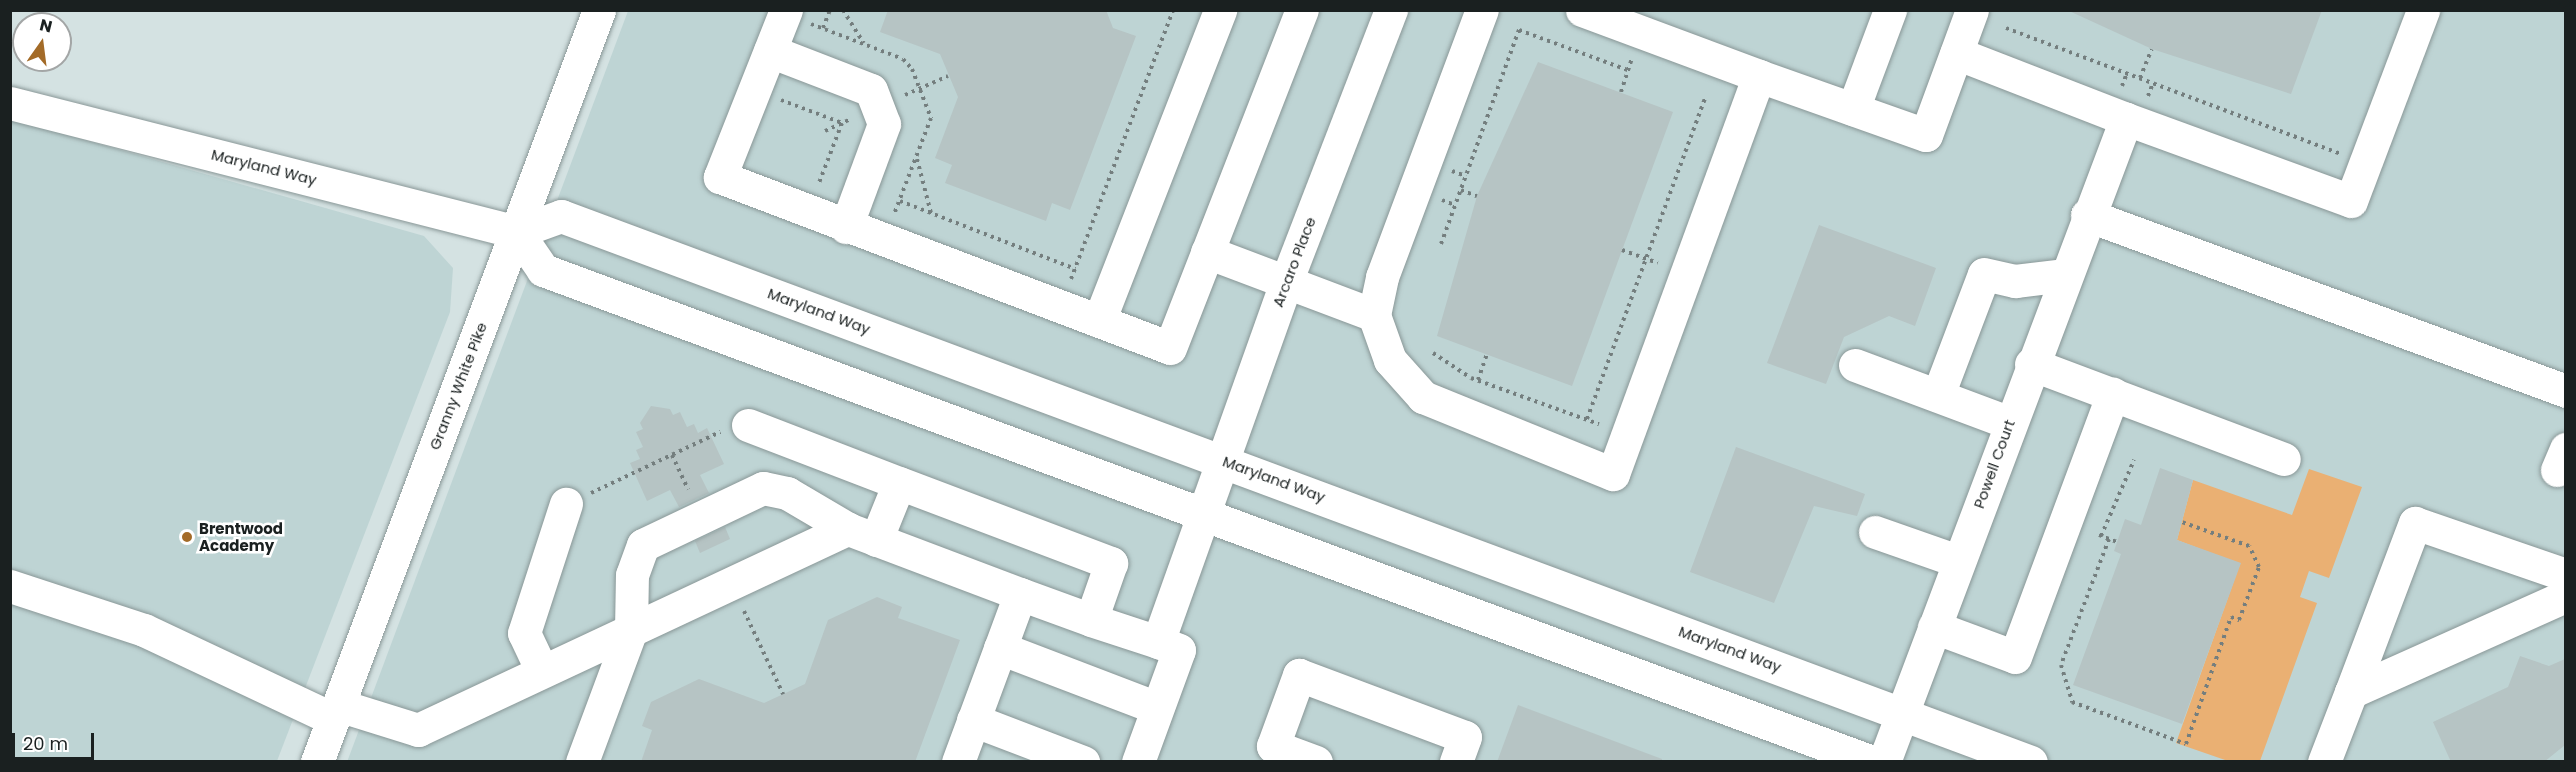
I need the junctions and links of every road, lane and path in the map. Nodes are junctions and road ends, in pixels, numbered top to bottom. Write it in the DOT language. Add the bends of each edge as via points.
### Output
graph roads {
  1 [pos="599,10"];
  2 [pos="786,10"];
  3 [pos="830,10"];
  4 [pos="843,10"];
  5 [pos="1173,10"];
  6 [pos="1302,10"];
  7 [pos="1482,10"];
  8 [pos="1582,10"];
  9 [pos="1890,10"];
  10 [pos="1972,10"];
  11 [pos="2423,10"];
  12 [pos="1215,12"];
  13 [pos="1384,13"];
  14 [pos="824,28"];
  15 [pos="2006,28"];
  16 [pos="865,44"];
  17 [pos="2152,49"];
  18 [pos="770,51"];
  19 [pos="1956,53"];
  20 [pos="1628,70"];
  21 [pos="1759,76"];
  22 [pos="2140,78"];
  23 [pos="755,90"];
  24 [pos="1705,99"];
  25 [pos="10,103"];
  26 [pos="1853,109"];
  27 [pos="2126,119"];
  28 [pos="916,159"];
  29 [pos="2366,163"];
  30 [pos="1461,190"];
  31 [pos="1477,196"];
  32 [pos="900,201"];
  33 [pos="807,211"];
  34 [pos="932,213"];
  35 [pos="2087,215"];
  36 [pos="846,227"];
  37 [pos="516,232"];
  38 [pos="1441,244"];
  39 [pos="1622,250"];
  40 [pos="1207,252"];
  41 [pos="1646,259"];
  42 [pos="1075,268"];
  43 [pos="1686,273"];
  44 [pos="2064,275"];
  45 [pos="1286,282"];
  46 [pos="1060,307"];
  47 [pos="1374,315"];
  48 [pos="1099,321"];
  49 [pos="1433,353"];
  50 [pos="1487,354"];
  51 [pos="1855,364"];
  52 [pos="2031,364"];
  53 [pos="1478,380"];
  54 [pos="2565,391"];
  55 [pos="2113,394"];
  56 [pos="1938,395"];
  57 [pos="1587,419"];
  58 [pos="2010,423"];
  59 [pos="748,425"];
  60 [pos="1627,434"];
  61 [pos="2284,459"];
  62 [pos="1221,460"];
  63 [pos="2134,460"];
  64 [pos="899,483"];
  65 [pos="566,504"];
  66 [pos="1204,515"];
  67 [pos="2179,521"];
  68 [pos="1875,532"];
  69 [pos="862,535"];
  70 [pos="2101,536"];
  71 [pos="2109,539"];
  72 [pos="1958,561"];
  73 [pos="2565,575"];
  74 [pos="10,586"];
  75 [pos="1020,594"];
  76 [pos="2565,596"];
  77 [pos="1091,620"];
  78 [pos="1934,627"];
  79 [pos="631,630"];
  80 [pos="1158,642"];
  81 [pos="1000,648"];
  82 [pos="542,671"];
  83 [pos="2351,692"];
  84 [pos="1158,708"];
  85 [pos="335,712"];
  86 [pos="1902,714"];
  87 [pos="973,720"];
  88 [pos="317,762"];
  89 [pos="582,762"];
  90 [pos="958,762"];
  91 [pos="1083,762"];
  92 [pos="1138,762"];
  93 [pos="1316,762"];
  94 [pos="1456,762"];
  95 [pos="1872,762"];
  96 [pos="1884,762"];
  97 [pos="2031,762"];
  98 [pos="2324,762"];
  1 -- 37 [label="main road, Granny White Pike"];
  2 -- 18 [label="main road"];
  3 -- 14 [label="path"];
  4 -- 16 [label="path"];
  5 -- 42 [label="path"];
  6 -- 40 [label="main road"];
  7 -- 47 [label="main road" via="1382,276"];
  8 -- 21 [label="main road"];
  9 -- 26 [label="main road"];
  10 -- 19 [label="main road"];
  11 -- 29 [label="main road"];
  12 -- 48 [label="main road"];
  13 -- 45 [label="main road, Arcaro Place"];
  15 -- 22 [label="path"];
  17 -- 22 [label="path"];
  18 -- 23 [label="main road"];
  18 -- 36 [label="main road" via="871,90 884,124"];
  19 -- 26 [label="main road" via="1926,135"];
  19 -- 27 [label="main road"];
  20 -- 30 [label="path" via="1520,30"];
  21 -- 26 [label="main road"];
  21 -- 43 [label="main road"];
  22 -- 29 [label="path"];
  23 -- 33 [label="main road" via="720,177"];
  23 -- 33 [label="path" via="842,123"];
  24 -- 41 [label="path"];
  25 -- 37 [label="main road, Maryland Way"];
  27 -- 29 [label="main road" via="2351,201"];
  27 -- 35 [label="main road, Powell Court"];
  28 -- 34 [label="path"];
  30 -- 31 [label="path"];
  30 -- 38 [label="path"];
  32 -- 34 [label="path"];
  33 -- 36 [label="main road"];
  34 -- 42 [label="path"];
  35 -- 44 [label="main road, Powell Court"];
  35 -- 54 [label="main road"];
  36 -- 46 [label="main road"];
  37 -- 62 [label="main road, Maryland Way" via="561,216"];
  37 -- 66 [label="main road" via="543,270"];
  37 -- 85 [label="main road, Granny White Pike"];
  39 -- 41 [label="path"];
  40 -- 45 [label="main road"];
  40 -- 48 [label="main road" via="1170,348"];
  41 -- 43 [label="path"];
  41 -- 57 [label="path"];
  42 -- 46 [label="path"];
  43 -- 60 [label="main road"];
  44 -- 52 [label="main road, Powell Court"];
  44 -- 56 [label="main road" via="2015,281 1984,274"];
  45 -- 47 [label="main road"];
  45 -- 62 [label="main road, Arcaro Place"];
  46 -- 48 [label="main road"];
  47 -- 60 [label="main road" via="1381,344 1400,376 1451,412 1613,474"];
  49 -- 53 [label="path"];
  50 -- 53 [label="path"];
  51 -- 56 [label="main road"];
  52 -- 55 [label="main road"];
  52 -- 58 [label="main road, Powell Court"];
  53 -- 57 [label="path"];
  55 -- 61 [label="main road"];
  55 -- 78 [label="main road" via="2015,657"];
  56 -- 58 [label="main road"];
  57 -- 60 [label="path"];
  58 -- 72 [label="main road, Powell Court"];
  59 -- 64 [label="main road"];
  59 -- 65 [label="path" via="738,424"];
  62 -- 66 [label="main road, Arcaro Place"];
  62 -- 86 [label="main road, Maryland Way"];
  63 -- 70 [label="path"];
  64 -- 69 [label="main road"];
  64 -- 77 [label="main road" via="1111,563"];
  65 -- 82 [label="main road" via="524,633"];
  66 -- 80 [label="main road, Arcaro Place"];
  66 -- 95 [label="main road"];
  67 -- 71 [label="path" via="2249,546 2259,567 2239,620 2231,617 2186,744 2072,702 2061,665"];
  68 -- 72 [label="main road"];
  69 -- 75 [label="main road"];
  69 -- 79 [label="main road"];
  69 -- 79 [label="main road" via="787,493 769,488 654,537 636,556"];
  72 -- 78 [label="main road, Powell Court"];
  73 -- 83 [label="main road" via="2415,523"];
  74 -- 85 [label="main road" via="144,630"];
  75 -- 77 [label="main road"];
  75 -- 81 [label="main road"];
  76 -- 83 [label="main road"];
  77 -- 80 [label="main road"];
  78 -- 86 [label="main road, Powell Court"];
  79 -- 82 [label="main road"];
  79 -- 89 [label="main road"];
  80 -- 84 [label="main road" via="1179,650"];
  81 -- 84 [label="main road"];
  81 -- 87 [label="main road"];
  82 -- 85 [label="main road" via="418,730"];
  83 -- 98 [label="main road"];
  84 -- 92 [label="main road"];
  85 -- 88 [label="main road, Granny White Pike"];
  86 -- 96 [label="main road, Powell Court"];
  86 -- 97 [label="main road, Maryland Way"];
  87 -- 90 [label="main road"];
  87 -- 91 [label="main road"];
  93 -- 94 [label="main road" via="1273,746 1299,675 1465,737"];
}
